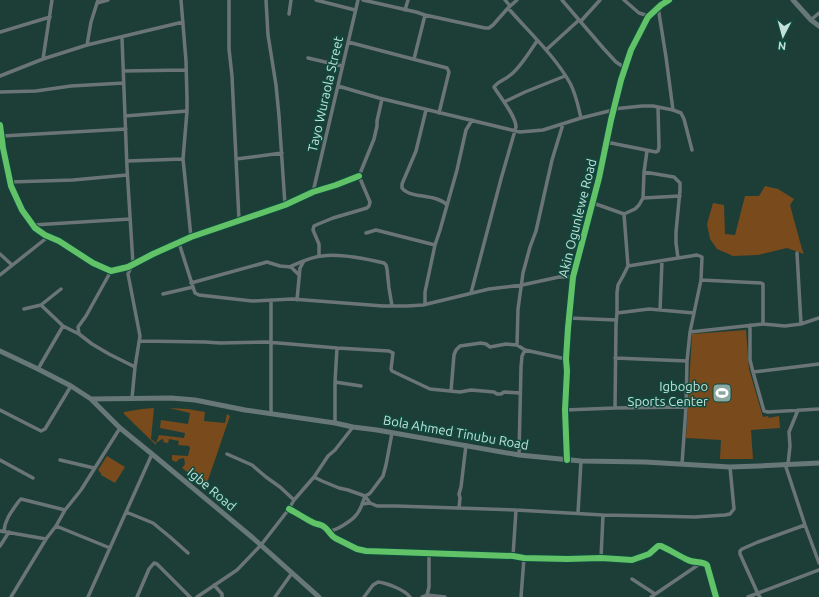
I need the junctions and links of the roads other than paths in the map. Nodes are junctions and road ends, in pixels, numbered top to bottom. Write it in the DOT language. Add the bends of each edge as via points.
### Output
graph roads {
  1 [pos="52,0"];
  2 [pos="108,0"];
  3 [pos="181,0"];
  4 [pos="229,0"];
  5 [pos="266,0"];
  6 [pos="291,0"];
  7 [pos="316,0"];
  8 [pos="358,0"];
  9 [pos="362,0"];
  10 [pos="408,0"];
  11 [pos="505,0"];
  12 [pos="516,0"];
  13 [pos="562,0"];
  14 [pos="600,0"];
  15 [pos="624,0"];
  16 [pos="670,0"];
  17 [pos="792,0"];
  18 [pos="97,1"];
  19 [pos="509,7"];
  20 [pos="658,7"];
  21 [pos="355,10"];
  22 [pos="406,10"];
  23 [pos="819,13"];
  24 [pos="289,14"];
  25 [pos="425,15"];
  26 [pos="649,16"];
  27 [pos="50,17"];
  28 [pos="811,20"];
  29 [pos="580,21"];
  30 [pos="183,22"];
  31 [pos="819,26"];
  32 [pos="0,32"];
  33 [pos="122,38"];
  34 [pos="537,41"];
  35 [pos="348,42"];
  36 [pos="87,45"];
  37 [pos="546,50"];
  38 [pos="308,58"];
  39 [pos="43,59"];
  40 [pos="414,59"];
  41 [pos="342,66"];
  42 [pos="625,68"];
  43 [pos="186,70"];
  44 [pos="123,71"];
  45 [pos="0,76"];
  46 [pos="565,76"];
  47 [pos="124,83"];
  48 [pos="338,86"];
  49 [pos="0,92"];
  50 [pos="382,99"];
  51 [pos="504,102"];
  52 [pos="658,107"];
  53 [pos="426,110"];
  54 [pos="613,110"];
  55 [pos="673,110"];
  56 [pos="187,111"];
  57 [pos="439,113"];
  58 [pos="125,116"];
  59 [pos="581,118"];
  60 [pos="472,120"];
  61 [pos="563,124"];
  62 [pos="0,125"];
  63 [pos="0,129"];
  64 [pos="126,129"];
  65 [pos="514,131"];
  66 [pos="2,136"];
  67 [pos="606,142"];
  68 [pos="692,150"];
  69 [pos="647,151"];
  70 [pos="282,154"];
  71 [pos="183,159"];
  72 [pos="236,159"];
  73 [pos="127,161"];
  74 [pos="644,172"];
  75 [pos="128,175"];
  76 [pos="359,176"];
  77 [pos="10,182"];
  78 [pos="313,192"];
  79 [pos="680,196"];
  80 [pos="643,198"];
  81 [pos="446,203"];
  82 [pos="593,203"];
  83 [pos="285,205"];
  84 [pos="624,214"];
  85 [pos="130,219"];
  86 [pos="239,220"];
  87 [pos="33,225"];
  88 [pos="366,233"];
  89 [pos="49,236"];
  90 [pos="191,238"];
  91 [pos="179,243"];
  92 [pos="435,245"];
  93 [pos="797,253"];
  94 [pos="0,254"];
  95 [pos="319,256"];
  96 [pos="678,258"];
  97 [pos="304,261"];
  98 [pos="662,261"];
  99 [pos="12,265"];
  100 [pos="133,265"];
  101 [pos="628,266"];
  102 [pos="289,267"];
  103 [pos="121,269"];
  104 [pos="111,270"];
  105 [pos="128,274"];
  106 [pos="0,275"];
  107 [pos="299,275"];
  108 [pos="573,277"];
  109 [pos="701,280"];
  110 [pos="192,285"];
  111 [pos="522,285"];
  112 [pos="61,289"];
  113 [pos="471,293"];
  114 [pos="163,294"];
  115 [pos="272,300"];
  116 [pos="297,300"];
  117 [pos="425,304"];
  118 [pos="41,305"];
  119 [pos="392,306"];
  120 [pos="24,309"];
  121 [pos="660,310"];
  122 [pos="618,313"];
  123 [pos="694,314"];
  124 [pos="569,318"];
  125 [pos="819,318"];
  126 [pos="616,320"];
  127 [pos="763,324"];
  128 [pos="801,324"];
  129 [pos="750,325"];
  130 [pos="63,326"];
  131 [pos="78,327"];
  132 [pos="71,329"];
  133 [pos="690,332"];
  134 [pos="79,334"];
  135 [pos="140,341"];
  136 [pos="271,342"];
  137 [pos="517,345"];
  138 [pos="337,348"];
  139 [pos="525,350"];
  140 [pos="0,351"];
  141 [pos="615,358"];
  142 [pos="566,359"];
  143 [pos="687,360"];
  144 [pos="819,364"];
  145 [pos="135,367"];
  146 [pos="38,369"];
  147 [pos="753,372"];
  148 [pos="335,382"];
  149 [pos="71,386"];
  150 [pos="360,386"];
  151 [pos="451,391"];
  152 [pos="520,393"];
  153 [pos="132,398"];
  154 [pos="91,399"];
  155 [pos="686,407"];
  156 [pos="615,408"];
  157 [pos="819,409"];
  158 [pos="565,410"];
  159 [pos="798,410"];
  160 [pos="1,412"];
  161 [pos="271,413"];
  162 [pos="335,423"];
  163 [pos="353,427"];
  164 [pos="120,428"];
  165 [pos="392,433"];
  166 [pos="466,445"];
  167 [pos="152,454"];
  168 [pos="227,454"];
  169 [pos="519,455"];
  170 [pos="0,460"];
  171 [pos="60,460"];
  172 [pos="567,460"];
  173 [pos="581,461"];
  174 [pos="819,463"];
  175 [pos="682,464"];
  176 [pos="787,464"];
  177 [pos="730,466"];
  178 [pos="94,468"];
  179 [pos="314,477"];
  180 [pos="33,478"];
  181 [pos="365,496"];
  182 [pos="294,500"];
  183 [pos="370,503"];
  184 [pos="362,504"];
  185 [pos="460,508"];
  186 [pos="289,509"];
  187 [pos="65,510"];
  188 [pos="516,510"];
  189 [pos="126,512"];
  190 [pos="578,513"];
  191 [pos="603,515"];
  192 [pos="805,525"];
  193 [pos="56,526"];
  194 [pos="2,531"];
  195 [pos="329,531"];
  196 [pos="9,532"];
  197 [pos="46,539"];
  198 [pos="261,545"];
  199 [pos="0,546"];
  200 [pos="110,548"];
  201 [pos="188,553"];
  202 [pos="429,553"];
  203 [pos="513,556"];
  204 [pos="524,558"];
  205 [pos="601,558"];
  206 [pos="702,562"];
  207 [pos="819,563"];
  208 [pos="819,570"];
  209 [pos="292,573"];
  210 [pos="632,579"];
  211 [pos="214,585"];
  212 [pos="655,594"];
  213 [pos="427,595"];
  214 [pos="759,595"];
  215 [pos="11,597"];
  216 [pos="88,597"];
  217 [pos="137,597"];
  218 [pos="190,597"];
  219 [pos="197,597"];
  220 [pos="222,597"];
  221 [pos="275,597"];
  222 [pos="319,597"];
  223 [pos="364,597"];
  224 [pos="410,597"];
  225 [pos="422,597"];
  226 [pos="445,597"];
  227 [pos="521,597"];
  228 [pos="652,597"];
  229 [pos="716,597"];
  230 [pos="748,597"];
  1 -- 27 [label="street"];
  2 -- 18 [label="street"];
  3 -- 30 [label="street"];
  4 -- 72 [label="street"];
  5 -- 70 [label="street"];
  6 -- 24 [label="street"];
  7 -- 21 [label="street"];
  8 -- 21 [label="street, Tayo Wuraola Street"];
  9 -- 22 [label="street"];
  10 -- 22 [label="street"];
  11 -- 19 [label="street"];
  12 -- 19 [label="street"];
  13 -- 29 [label="street"];
  14 -- 29 [label="street"];
  15 -- 26 [label="street" via="639,13"];
  16 -- 20 [label="street, Akin Ogunlewe Road"];
  17 -- 28 [label="main road"];
  18 -- 36 [label="street"];
  19 -- 25 [label="street" via="488,28"];
  19 -- 34 [label="street"];
  20 -- 26 [label="street, Akin Ogunlewe Road"];
  20 -- 55 [label="street"];
  21 -- 35 [label="street, Tayo Wuraola Street"];
  22 -- 25 [label="street"];
  23 -- 28 [label="street"];
  25 -- 40 [label="street"];
  26 -- 42 [label="street, Akin Ogunlewe Road" via="631,50"];
  27 -- 32 [label="street"];
  27 -- 39 [label="street"];
  28 -- 31 [label="main road"];
  29 -- 37 [label="street"];
  29 -- 42 [label="street" via="616,62"];
  30 -- 33 [label="street"];
  30 -- 43 [label="street"];
  33 -- 36 [label="street"];
  33 -- 44 [label="street"];
  34 -- 37 [label="street"];
  34 -- 51 [label="street" via="511,75 495,85"];
  35 -- 40 [label="street"];
  35 -- 41 [label="street, Tayo Wuraola Street"];
  36 -- 39 [label="street"];
  37 -- 46 [label="street"];
  38 -- 41 [label="street"];
  39 -- 45 [label="street"];
  40 -- 57 [label="street" via="448,70"];
  41 -- 48 [label="street, Tayo Wuraola Street"];
  42 -- 54 [label="street, Akin Ogunlewe Road"];
  43 -- 44 [label="street"];
  43 -- 56 [label="street"];
  44 -- 47 [label="street"];
  46 -- 51 [label="street"];
  46 -- 59 [label="street" via="574,92"];
  47 -- 49 [label="street"];
  47 -- 58 [label="street"];
  48 -- 50 [label="street"];
  48 -- 78 [label="street, Tayo Wuraola Street"];
  50 -- 53 [label="street"];
  50 -- 76 [label="street" via="374,139"];
  51 -- 65 [label="street" via="514,118"];
  52 -- 54 [label="street" via="642,106"];
  52 -- 55 [label="street"];
  52 -- 69 [label="street" via="659,147 656,152"];
  53 -- 57 [label="street"];
  53 -- 81 [label="street" via="416,151 402,188 410,194"];
  54 -- 59 [label="street"];
  54 -- 67 [label="street, Akin Ogunlewe Road"];
  55 -- 68 [label="street" via="683,116"];
  56 -- 58 [label="street"];
  56 -- 71 [label="street"];
  57 -- 60 [label="street"];
  58 -- 64 [label="street"];
  59 -- 61 [label="street"];
  60 -- 65 [label="street"];
  60 -- 81 [label="street" via="466,130"];
  61 -- 65 [label="street" via="543,130"];
  61 -- 111 [label="street"];
  62 -- 63 [label="street"];
  63 -- 66 [label="street"];
  64 -- 66 [label="street"];
  64 -- 73 [label="street"];
  65 -- 113 [label="street"];
  66 -- 77 [label="street"];
  67 -- 69 [label="street"];
  67 -- 82 [label="street, Akin Ogunlewe Road"];
  69 -- 74 [label="street"];
  70 -- 72 [label="street"];
  70 -- 83 [label="street"];
  71 -- 73 [label="street"];
  71 -- 90 [label="street"];
  72 -- 86 [label="street"];
  73 -- 75 [label="street"];
  74 -- 79 [label="street" via="674,178 680,183"];
  74 -- 80 [label="street"];
  75 -- 77 [label="street"];
  75 -- 85 [label="street"];
  76 -- 78 [label="street"];
  76 -- 95 [label="street" via="370,206 314,226"];
  77 -- 87 [label="street" via="22,210"];
  78 -- 83 [label="street"];
  79 -- 80 [label="street"];
  79 -- 96 [label="street" via="676,232"];
  80 -- 84 [label="street" via="635,209"];
  81 -- 92 [label="street"];
  82 -- 84 [label="street"];
  82 -- 108 [label="street, Akin Ogunlewe Road"];
  83 -- 86 [label="street"];
  84 -- 101 [label="street"];
  85 -- 87 [label="street"];
  85 -- 100 [label="street"];
  86 -- 90 [label="street"];
  87 -- 89 [label="street"];
  88 -- 92 [label="street" via="376,230"];
  89 -- 99 [label="street"];
  89 -- 104 [label="street" via="93,263"];
  90 -- 91 [label="street"];
  91 -- 100 [label="street"];
  91 -- 110 [label="street"];
  92 -- 117 [label="street" via="425,292"];
  93 -- 128 [label="street"];
  94 -- 99 [label="street"];
  95 -- 97 [label="street"];
  95 -- 119 [label="street" via="346,256 384,263"];
  96 -- 98 [label="street"];
  96 -- 109 [label="street" via="702,257"];
  97 -- 102 [label="street"];
  97 -- 107 [label="street"];
  98 -- 101 [label="street"];
  98 -- 121 [label="street"];
  99 -- 106 [label="street"];
  100 -- 103 [label="street"];
  100 -- 105 [label="street"];
  101 -- 122 [label="street" via="618,285"];
  102 -- 107 [label="street"];
  102 -- 110 [label="street" via="268,262"];
  103 -- 104 [label="street"];
  103 -- 105 [label="street"];
  104 -- 131 [label="street"];
  105 -- 135 [label="street"];
  107 -- 116 [label="street"];
  108 -- 111 [label="street" via="558,277"];
  108 -- 124 [label="street, Akin Ogunlewe Road"];
  109 -- 123 [label="street"];
  109 -- 127 [label="street" via="762,283"];
  110 -- 114 [label="street"];
  110 -- 115 [label="street" via="195,293 199,295 252,301"];
  111 -- 113 [label="street"];
  111 -- 137 [label="street"];
  112 -- 118 [label="street"];
  113 -- 117 [label="street"];
  115 -- 116 [label="street"];
  115 -- 136 [label="street"];
  116 -- 119 [label="street"];
  117 -- 119 [label="street"];
  118 -- 120 [label="street"];
  118 -- 130 [label="street"];
  121 -- 122 [label="street"];
  121 -- 123 [label="street"];
  122 -- 126 [label="street"];
  123 -- 133 [label="street"];
  124 -- 126 [label="street"];
  124 -- 142 [label="street, Akin Ogunlewe Road"];
  125 -- 128 [label="street"];
  126 -- 141 [label="street"];
  127 -- 128 [label="street"];
  127 -- 129 [label="street"];
  129 -- 133 [label="street"];
  129 -- 147 [label="street" via="750,360"];
  130 -- 132 [label="street"];
  130 -- 146 [label="street"];
  131 -- 132 [label="street"];
  131 -- 134 [label="street"];
  132 -- 134 [label="street"];
  133 -- 143 [label="street"];
  134 -- 145 [label="street" via="92,344"];
  135 -- 136 [label="street" via="220,344"];
  135 -- 145 [label="street"];
  136 -- 138 [label="street"];
  136 -- 161 [label="street"];
  137 -- 139 [label="street"];
  137 -- 151 [label="street" via="481,344 458,347 454,355"];
  138 -- 148 [label="street"];
  138 -- 151 [label="street" via="391,351 392,371 430,389"];
  139 -- 142 [label="street"];
  139 -- 152 [label="street" via="521,358"];
  140 -- 146 [label="main road, Igbe Road"];
  141 -- 143 [label="street"];
  141 -- 156 [label="street"];
  142 -- 158 [label="street, Akin Ogunlewe Road"];
  143 -- 155 [label="street"];
  144 -- 147 [label="street"];
  145 -- 153 [label="street"];
  146 -- 149 [label="main road, Igbe Road"];
  147 -- 159 [label="street" via="764,411"];
  148 -- 150 [label="street"];
  148 -- 162 [label="street"];
  149 -- 154 [label="main road, Igbe Road"];
  149 -- 160 [label="street" via="45,429 41,431"];
  151 -- 152 [label="street"];
  152 -- 169 [label="street"];
  153 -- 154 [label="main road, Bola Ahmed Tinubu Road"];
  153 -- 161 [label="main road, Bola Ahmed Tinubu Road" via="195,400"];
  154 -- 164 [label="main road, Igbe Road"];
  155 -- 156 [label="street"];
  155 -- 175 [label="street"];
  156 -- 158 [label="street"];
  157 -- 159 [label="street"];
  158 -- 172 [label="street, Akin Ogunlewe Road"];
  159 -- 176 [label="street" via="789,432"];
  161 -- 162 [label="main road, Bola Ahmed Tinubu Road"];
  162 -- 163 [label="main road, Bola Ahmed Tinubu Road"];
  163 -- 165 [label="main road, Bola Ahmed Tinubu Road"];
  163 -- 179 [label="street"];
  164 -- 167 [label="main road, Igbe Road"];
  164 -- 178 [label="street"];
  165 -- 166 [label="main road, Bola Ahmed Tinubu Road"];
  165 -- 181 [label="street" via="383,476 370,494"];
  166 -- 169 [label="main road, Bola Ahmed Tinubu Road"];
  166 -- 185 [label="street" via="459,494"];
  167 -- 189 [label="street"];
  167 -- 198 [label="main road, Igbe Road"];
  168 -- 182 [label="street" via="252,465"];
  169 -- 172 [label="main road, Bola Ahmed Tinubu Road"];
  170 -- 180 [label="street"];
  171 -- 178 [label="street"];
  172 -- 173 [label="main road, Bola Ahmed Tinubu Road"];
  173 -- 175 [label="main road, Bola Ahmed Tinubu Road"];
  173 -- 190 [label="street"];
  174 -- 176 [label="main road, Bola Ahmed Tinubu Road"];
  175 -- 177 [label="main road, Bola Ahmed Tinubu Road"];
  176 -- 177 [label="main road, Bola Ahmed Tinubu Road"];
  176 -- 192 [label="street"];
  177 -- 191 [label="street" via="734,506 730,514 696,517"];
  178 -- 187 [label="street"];
  179 -- 181 [label="street"];
  179 -- 182 [label="street"];
  181 -- 183 [label="street"];
  181 -- 184 [label="street"];
  182 -- 186 [label="street"];
  183 -- 184 [label="street"];
  183 -- 185 [label="street" via="377,506"];
  184 -- 195 [label="street" via="355,516 338,529"];
  185 -- 188 [label="street"];
  186 -- 195 [label="street"];
  186 -- 198 [label="street"];
  187 -- 193 [label="street"];
  187 -- 194 [label="street" via="21,499 7,518"];
  188 -- 190 [label="street"];
  188 -- 203 [label="street"];
  189 -- 200 [label="street"];
  189 -- 201 [label="street" via="153,523"];
  190 -- 191 [label="street"];
  191 -- 205 [label="street"];
  192 -- 207 [label="street"];
  192 -- 214 [label="street" via="740,551"];
  193 -- 197 [label="street"];
  193 -- 200 [label="street"];
  194 -- 196 [label="street"];
  195 -- 202 [label="street" via="335,538 366,551"];
  196 -- 197 [label="street"];
  196 -- 199 [label="street"];
  197 -- 215 [label="street"];
  198 -- 209 [label="main road, Igbe Road"];
  198 -- 211 [label="street" via="237,570"];
  200 -- 216 [label="street"];
  202 -- 203 [label="street"];
  202 -- 213 [label="street"];
  203 -- 204 [label="street"];
  204 -- 205 [label="street"];
  204 -- 227 [label="street"];
  205 -- 206 [label="street" via="632,560 649,554 658,546 687,560"];
  206 -- 212 [label="street"];
  206 -- 229 [label="street" via="707,565"];
  208 -- 214 [label="street"];
  209 -- 221 [label="street"];
  209 -- 222 [label="main road, Igbe Road"];
  210 -- 212 [label="street"];
  211 -- 219 [label="street"];
  211 -- 220 [label="street"];
  212 -- 228 [label="street"];
  213 -- 225 [label="street"];
  213 -- 226 [label="street"];
  214 -- 230 [label="street"];
  217 -- 218 [label="street" via="154,563"];
  223 -- 224 [label="street" via="378,582 390,585"];
}
